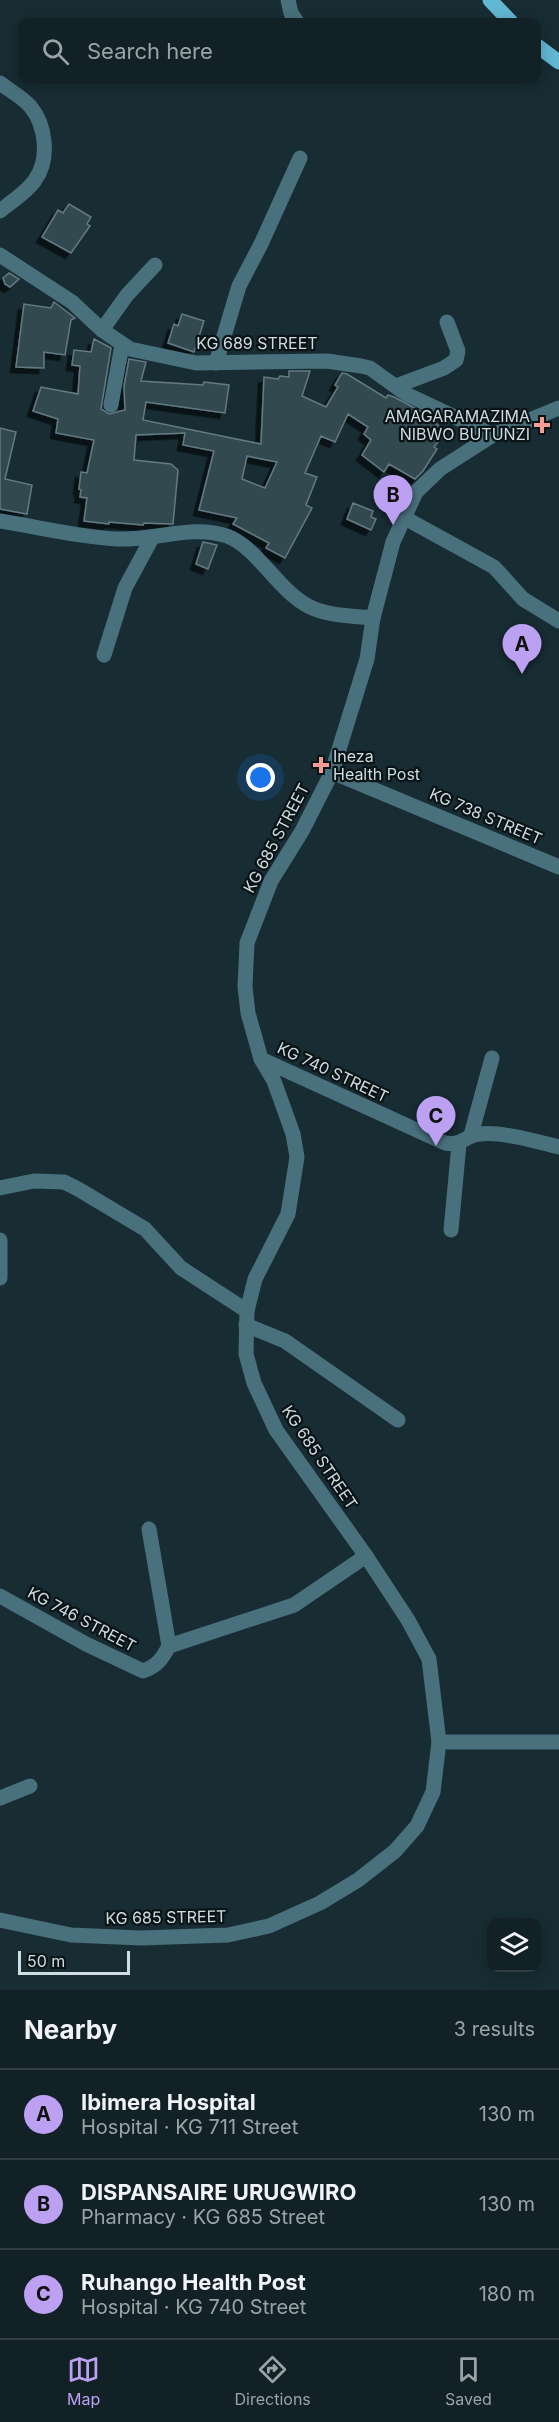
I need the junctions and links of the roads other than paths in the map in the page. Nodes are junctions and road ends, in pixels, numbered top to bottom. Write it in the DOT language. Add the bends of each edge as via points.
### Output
graph roads {
  1 [pos="288,0"];
  2 [pos="490,0"];
  3 [pos="294,18"];
  4 [pos="507,18"];
  5 [pos="541,49"];
  6 [pos="557,64"];
  7 [pos="0,83"];
  8 [pos="300,158"];
  9 [pos="0,211"];
  10 [pos="0,255"];
  11 [pos="155,265"];
  12 [pos="447,322"];
  13 [pos="102,330"];
  14 [pos="122,345"];
  15 [pos="216,363"];
  16 [pos="396,386"];
  17 [pos="111,405"];
  18 [pos="559,408"];
  19 [pos="493,435"];
  20 [pos="403,517"];
  21 [pos="0,521"];
  22 [pos="152,538"];
  23 [pos="373,618"];
  24 [pos="559,621"];
  25 [pos="104,655"];
  26 [pos="332,772"];
  27 [pos="559,867"];
  28 [pos="492,1058"];
  29 [pos="261,1059"];
  30 [pos="465,1139"];
  31 [pos="559,1147"];
  32 [pos="0,1188"];
  33 [pos="451,1230"];
  34 [pos="0,1240"];
  35 [pos="0,1278"];
  36 [pos="246,1318"];
  37 [pos="398,1420"];
  38 [pos="149,1529"];
  39 [pos="366,1556"];
  40 [pos="0,1596"];
  41 [pos="169,1646"];
  42 [pos="439,1742"];
  43 [pos="559,1742"];
  44 [pos="30,1786"];
  45 [pos="0,1798"];
  46 [pos="0,1920"];
  1 -- 3 [label="street"];
  2 -- 4 [label="main road"];
  5 -- 6 [label="main road"];
  7 -- 9 [label="street" via="29,105 42,127 44,142 43,165 35,182"];
  8 -- 15 [label="street" via="239,286"];
  10 -- 13 [label="street, KG 689 STREET" via="72,302"];
  11 -- 13 [label="street"];
  12 -- 16 [label="street" via="458,351 456,360"];
  13 -- 14 [label="street, KG 689 STREET"];
  14 -- 15 [label="street, KG 689 STREET" via="196,363"];
  14 -- 17 [label="street"];
  15 -- 16 [label="street, KG 689 STREET" via="327,361 370,368"];
  16 -- 19 [label="street, KG 689 STREET"];
  18 -- 19 [label="street, KG 685 STREET"];
  19 -- 20 [label="street, KG 685 STREET" via="440,468 416,492"];
  20 -- 23 [label="street, KG 685 STREET"];
  20 -- 24 [label="street" via="494,567 523,599"];
  21 -- 22 [label="street" via="117,539"];
  22 -- 23 [label="street" via="182,532 227,536 311,608"];
  22 -- 25 [label="street" via="125,588"];
  23 -- 26 [label="street, KG 685 STREET" via="367,659"];
  26 -- 27 [label="street, KG 738 STREET"];
  26 -- 29 [label="street, KG 685 STREET" via="271,881 247,943 248,1013"];
  28 -- 30 [label="street"];
  29 -- 30 [label="street, KG 740 STREET" via="445,1143"];
  29 -- 36 [label="street, KG 685 STREET" via="274,1081 297,1157 288,1214 262,1261"];
  30 -- 31 [label="street, KG 740 STREET" via="486,1133"];
  30 -- 33 [label="street"];
  32 -- 36 [label="street" via="34,1181 64,1182 78,1189 145,1229 181,1268"];
  34 -- 35 [label="street"];
  36 -- 37 [label="street"];
  36 -- 39 [label="street, KG 685 STREET" via="246,1354 254,1383 276,1430"];
  38 -- 41 [label="street"];
  39 -- 41 [label="street" via="294,1605"];
  39 -- 42 [label="street, KG 685 STREET" via="429,1659"];
  40 -- 41 [label="street, KG 746 STREET" via="143,1671 161,1660"];
  42 -- 43 [label="street"];
  42 -- 46 [label="street, KG 685 STREET" via="433,1792 417,1826 395,1851 320,1903 269,1926 228,1935 141,1938 71,1935"];
  44 -- 45 [label="street"];
}
